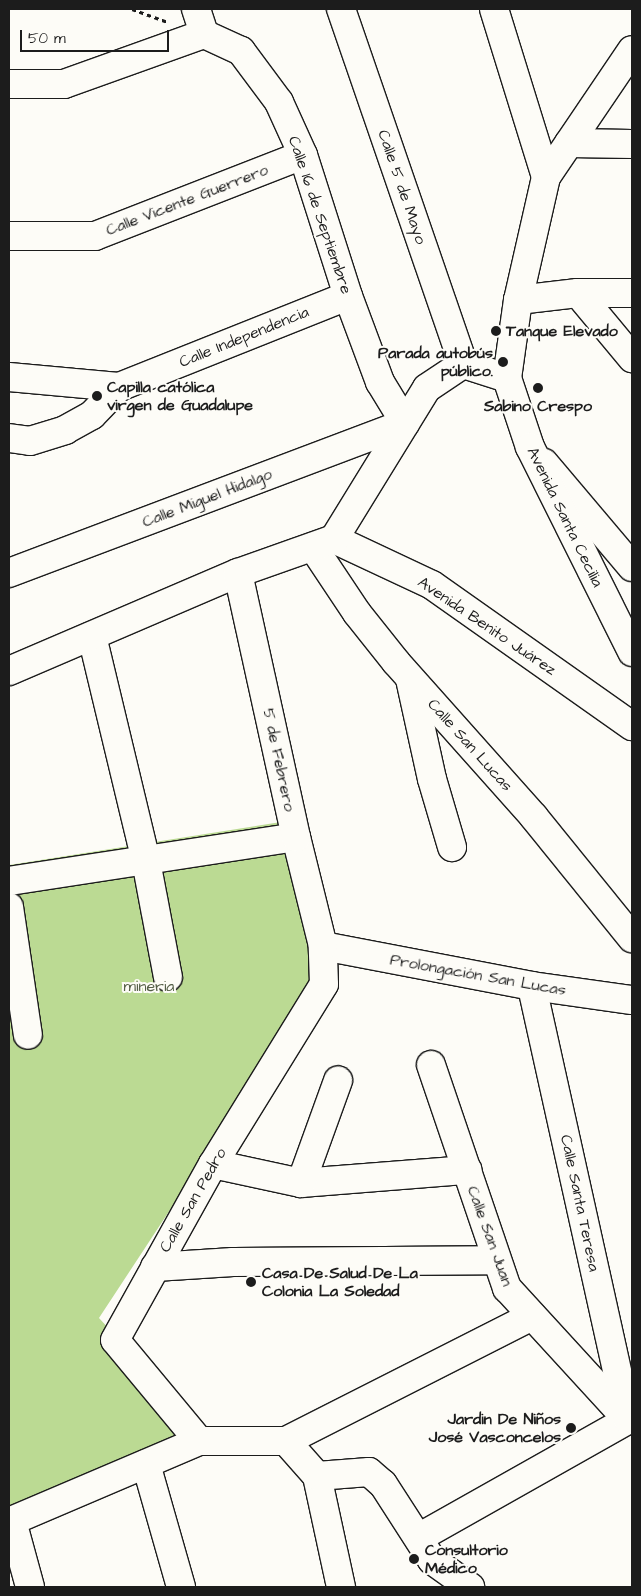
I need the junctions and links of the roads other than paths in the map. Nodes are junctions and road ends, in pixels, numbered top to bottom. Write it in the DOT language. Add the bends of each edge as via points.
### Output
graph roads {
  1 [pos="196,9"];
  2 [pos="341,9"];
  3 [pos="494,9"];
  4 [pos="204,34"];
  5 [pos="632,50"];
  6 [pos="9,84"];
  7 [pos="569,143"];
  8 [pos="632,144"];
  9 [pos="303,155"];
  10 [pos="546,176"];
  11 [pos="9,236"];
  12 [pos="578,293"];
  13 [pos="632,293"];
  14 [pos="348,296"];
  15 [pos="518,300"];
  16 [pos="632,358"];
  17 [pos="464,364"];
  18 [pos="9,378"];
  19 [pos="507,378"];
  20 [pos="119,387"];
  21 [pos="404,423"];
  22 [pos="9,438"];
  23 [pos="530,447"];
  24 [pos="324,543"];
  25 [pos="632,567"];
  26 [pos="9,573"];
  27 [pos="238,573"];
  28 [pos="92,636"];
  29 [pos="632,652"];
  30 [pos="9,671"];
  31 [pos="410,678"];
  32 [pos="632,726"];
  33 [pos="296,838"];
  34 [pos="452,847"];
  35 [pos="146,861"];
  36 [pos="9,881"];
  37 [pos="9,907"];
  38 [pos="632,938"];
  39 [pos="324,946"];
  40 [pos="168,977"];
  41 [pos="532,986"];
  42 [pos="632,1000"];
  43 [pos="28,1034"];
  44 [pos="431,1066"];
  45 [pos="338,1081"];
  46 [pos="213,1164"];
  47 [pos="467,1170"];
  48 [pos="301,1182"];
  49 [pos="496,1260"];
  50 [pos="155,1267"];
  51 [pos="532,1316"];
  52 [pos="630,1423"];
  53 [pos="199,1441"];
  54 [pos="286,1441"];
  55 [pos="146,1464"];
  56 [pos="317,1476"];
  57 [pos="10,1522"];
  58 [pos="420,1538"];
  59 [pos="30,1587"];
  60 [pos="180,1587"];
  61 [pos="341,1587"];
  62 [pos="470,1587"];
  1 -- 4 [label="street"];
  2 -- 17 [label="street, Calle 5 de Mayo"];
  3 -- 10 [label="street"];
  4 -- 6 [label="street" via="64,84"];
  4 -- 9 [label="street, Calle 16 de Septiembre" via="241,50 279,102"];
  5 -- 7 [label="street"];
  7 -- 8 [label="street"];
  7 -- 10 [label="street"];
  9 -- 11 [label="street, Calle Vicente Guerrero" via="95,236"];
  9 -- 14 [label="street, Calle 16 de Septiembre"];
  10 -- 15 [label="street"];
  12 -- 13 [label="street"];
  12 -- 15 [label="street"];
  12 -- 16 [label="street"];
  14 -- 20 [label="street, Calle Independencia"];
  14 -- 21 [label="street, Calle 16 de Septiembre" via="380,382"];
  15 -- 19 [label="street"];
  17 -- 19 [label="street"];
  17 -- 21 [label="street" via="427,388"];
  18 -- 20 [label="street"];
  19 -- 23 [label="street, Avenida Santa Cecilia"];
  20 -- 22 [label="street, Calle Independencia" via="92,415 65,430 30,441"];
  21 -- 24 [label="street"];
  21 -- 26 [label="street, Calle Miguel Hidalgo"];
  23 -- 25 [label="street"];
  23 -- 29 [label="street, Avenida Santa Cecilia"];
  24 -- 27 [label="street"];
  24 -- 31 [label="street, Calle San Lucas" via="357,613"];
  24 -- 32 [label="street, Avenida Benito Juárez" via="432,585"];
  27 -- 28 [label="street"];
  27 -- 33 [label="street, 5 de Febrero"];
  28 -- 30 [label="street"];
  28 -- 35 [label="street"];
  31 -- 34 [label="street" via="432,779"];
  31 -- 38 [label="street, Calle San Lucas" via="534,816"];
  33 -- 35 [label="street"];
  33 -- 39 [label="street, 5 de Febrero"];
  35 -- 36 [label="street"];
  35 -- 40 [label="street"];
  37 -- 43 [label="street"];
  39 -- 41 [label="street, Prolongación San Lucas"];
  39 -- 46 [label="street, Calle San Pedro" via="324,984"];
  41 -- 42 [label="street, Prolongación San Lucas"];
  41 -- 52 [label="street, Calle Santa Teresa"];
  44 -- 47 [label="street, Calle San Juan"];
  45 -- 48 [label="street"];
  46 -- 48 [label="street"];
  46 -- 50 [label="street, Calle San Pedro"];
  47 -- 48 [label="street"];
  47 -- 49 [label="street, Calle San Juan"];
  49 -- 50 [label="street" via="233,1262"];
  49 -- 51 [label="street, Calle San Juan" via="507,1288"];
  50 -- 53 [label="street, Calle San Pedro" via="115,1340"];
  51 -- 52 [label="street, Calle San Juan"];
  51 -- 54 [label="street"];
  52 -- 58 [label="street"];
  53 -- 54 [label="street"];
  53 -- 55 [label="street"];
  54 -- 56 [label="street"];
  55 -- 57 [label="street"];
  55 -- 60 [label="street"];
  56 -- 58 [label="street" via="370,1472 383,1484"];
  56 -- 61 [label="street"];
  57 -- 59 [label="street"];
  58 -- 62 [label="street" via="432,1560"];
}
